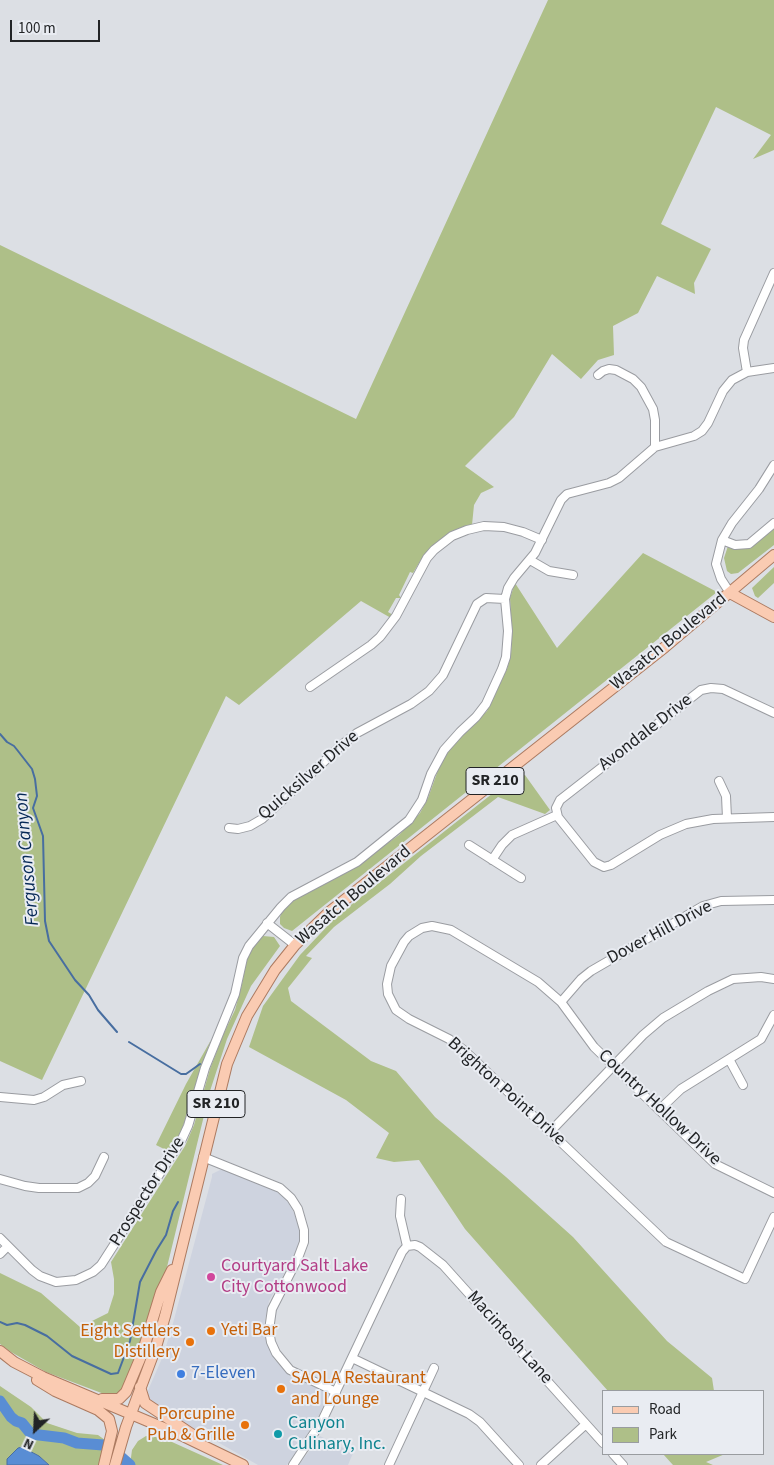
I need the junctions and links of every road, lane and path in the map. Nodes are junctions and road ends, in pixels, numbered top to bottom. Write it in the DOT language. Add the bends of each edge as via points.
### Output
graph roads {
  1 [pos="774,273"];
  2 [pos="774,368"];
  3 [pos="746,372"];
  4 [pos="598,375"];
  5 [pos="654,447"];
  6 [pos="774,465"];
  7 [pos="774,523"];
  8 [pos="542,540"];
  9 [pos="722,540"];
  10 [pos="774,555"];
  11 [pos="530,560"];
  12 [pos="573,575"];
  13 [pos="730,593"];
  14 [pos="505,599"];
  15 [pos="774,617"];
  16 [pos="310,687"];
  17 [pos="774,713"];
  18 [pos="719,781"];
  19 [pos="556,811"];
  20 [pos="774,817"];
  21 [pos="728,818"];
  22 [pos="229,828"];
  23 [pos="468,845"];
  24 [pos="492,860"];
  25 [pos="521,878"];
  26 [pos="774,900"];
  27 [pos="267,923"];
  28 [pos="295,945"];
  29 [pos="774,979"];
  30 [pos="561,1002"];
  31 [pos="774,1015"];
  32 [pos="729,1059"];
  33 [pos="613,1066"];
  34 [pos="81,1081"];
  35 [pos="743,1085"];
  36 [pos="0,1097"];
  37 [pos="659,1110"];
  38 [pos="550,1132"];
  39 [pos="104,1157"];
  40 [pos="203,1158"];
  41 [pos="0,1179"];
  42 [pos="774,1193"];
  43 [pos="401,1198"];
  44 [pos="774,1217"];
  45 [pos="770,1234"];
  46 [pos="0,1238"];
  47 [pos="407,1246"];
  48 [pos="7,1247"];
  49 [pos="0,1254"];
  50 [pos="180,1256"];
  51 [pos="0,1351"];
  52 [pos="352,1358"];
  53 [pos="14,1362"];
  54 [pos="434,1368"];
  55 [pos="140,1387"];
  56 [pos="423,1391"];
  57 [pos="336,1392"];
  58 [pos="94,1399"];
  59 [pos="130,1413"];
  60 [pos="586,1424"];
  61 [pos="602,1442"];
  62 [pos="219,1452"];
  63 [pos="614,1455"];
  64 [pos="105,1461"];
  65 [pos="116,1463"];
  66 [pos="243,1465"];
  67 [pos="292,1465"];
  68 [pos="389,1465"];
  69 [pos="519,1465"];
  70 [pos="541,1465"];
  71 [pos="623,1465"];
  1 -- 3 [label="street" via="744,340"];
  2 -- 3 [label="street, Prospector Drive"];
  3 -- 5 [label="street, Prospector Drive" via="727,386 702,431"];
  4 -- 5 [label="street" via="609,369 616,370 641,387 653,410"];
  5 -- 8 [label="street, Prospector Drive" via="619,478 567,494 556,507"];
  6 -- 9 [label="street" via="760,490"];
  7 -- 9 [label="street" via="749,544 735,545"];
  8 -- 11 [label="street, Prospector Drive"];
  8 -- 16 [label="street" via="504,527 484,526 452,536 427,558 396,616 380,638"];
  9 -- 13 [label="street" via="716,564"];
  10 -- 13 [label="main road, Wasatch Boulevard / SR 210"];
  11 -- 12 [label="street" via="549,571"];
  11 -- 14 [label="street, Prospector Drive" via="514,578"];
  13 -- 15 [label="main road"];
  13 -- 28 [label="main road, Wasatch Boulevard / SR 210" via="666,647 338,904"];
  14 -- 22 [label="street, Quicksilver Drive" via="486,598 477,604 443,675 429,691 357,733 262,819 250,826"];
  14 -- 27 [label="street, Prospector Drive" via="508,644 502,669 481,711 451,740 441,756 417,811 401,828 357,862 291,897"];
  17 -- 19 [label="street, Avondale Drive" via="723,689 701,690 560,800"];
  18 -- 21 [label="street" via="726,796"];
  19 -- 21 [label="street" via="600,866 610,865 673,829 699,821"];
  19 -- 24 [label="street" via="512,835"];
  20 -- 21 [label="street"];
  23 -- 24 [label="street"];
  24 -- 25 [label="street"];
  26 -- 30 [label="street, Dover Hill Drive" via="721,901 703,906 591,971"];
  27 -- 28 [label="street"];
  27 -- 48 [label="street, Prospector Drive" via="243,958 236,994 208,1060 182,1139 101,1265 76,1280 56,1282 40,1276"];
  28 -- 40 [label="main road, Wasatch Boulevard / SR 210" via="264,986 238,1035"];
  29 -- 33 [label="street" via="747,977 714,988 652,1026"];
  30 -- 33 [label="street, Country Hollow Drive"];
  30 -- 38 [label="street, Brighton Point Drive" via="538,982 442,927 422,928 409,936 391,966 387,984 392,1003 402,1015 458,1044"];
  31 -- 32 [label="street" via="761,1039"];
  32 -- 35 [label="street"];
  32 -- 37 [label="street" via="681,1089"];
  33 -- 37 [label="street, Country Hollow Drive"];
  33 -- 38 [label="street"];
  34 -- 36 [label="street" via="63,1085 34,1100"];
  37 -- 42 [label="street, Country Hollow Drive" via="715,1164"];
  38 -- 45 [label="street, Brighton Point Drive" via="666,1242 745,1279"];
  39 -- 41 [label="street" via="95,1176 78,1188 39,1188"];
  40 -- 50 [label="main road, Wasatch Boulevard / SR 210"];
  40 -- 57 [label="street" via="280,1188 298,1209 304,1230 302,1250 272,1310 271,1342 290,1370"];
  43 -- 47 [label="street" via="400,1216"];
  44 -- 45 [label="street"];
  46 -- 48 [label="street, Prospector Drive"];
  47 -- 52 [label="street"];
  47 -- 60 [label="street, Macintosh Lane" via="420,1247 443,1265"];
  48 -- 49 [label="street"];
  50 -- 55 [label="main road, Wasatch Boulevard / SR 210" via="156,1347"];
  50 -- 58 [label="main road" via="161,1292 142,1354 124,1396 116,1400"];
  51 -- 53 [label="main road"];
  52 -- 56 [label="street"];
  52 -- 57 [label="street"];
  53 -- 58 [label="main road"];
  53 -- 64 [label="main road" via="48,1387 104,1414 112,1430"];
  54 -- 56 [label="street"];
  55 -- 59 [label="main road, Wasatch Boulevard / SR 210"];
  55 -- 62 [label="main road" via="146,1404"];
  56 -- 68 [label="street"];
  56 -- 69 [label="street" via="480,1422"];
  57 -- 67 [label="street" via="315,1433"];
  58 -- 59 [label="main road"];
  59 -- 62 [label="main road"];
  59 -- 65 [label="main road, Wasatch Boulevard"];
  60 -- 61 [label="street, Macintosh Lane"];
  60 -- 70 [label="street"];
  62 -- 66 [label="main road"];
  63 -- 71 [label="street"];
}
